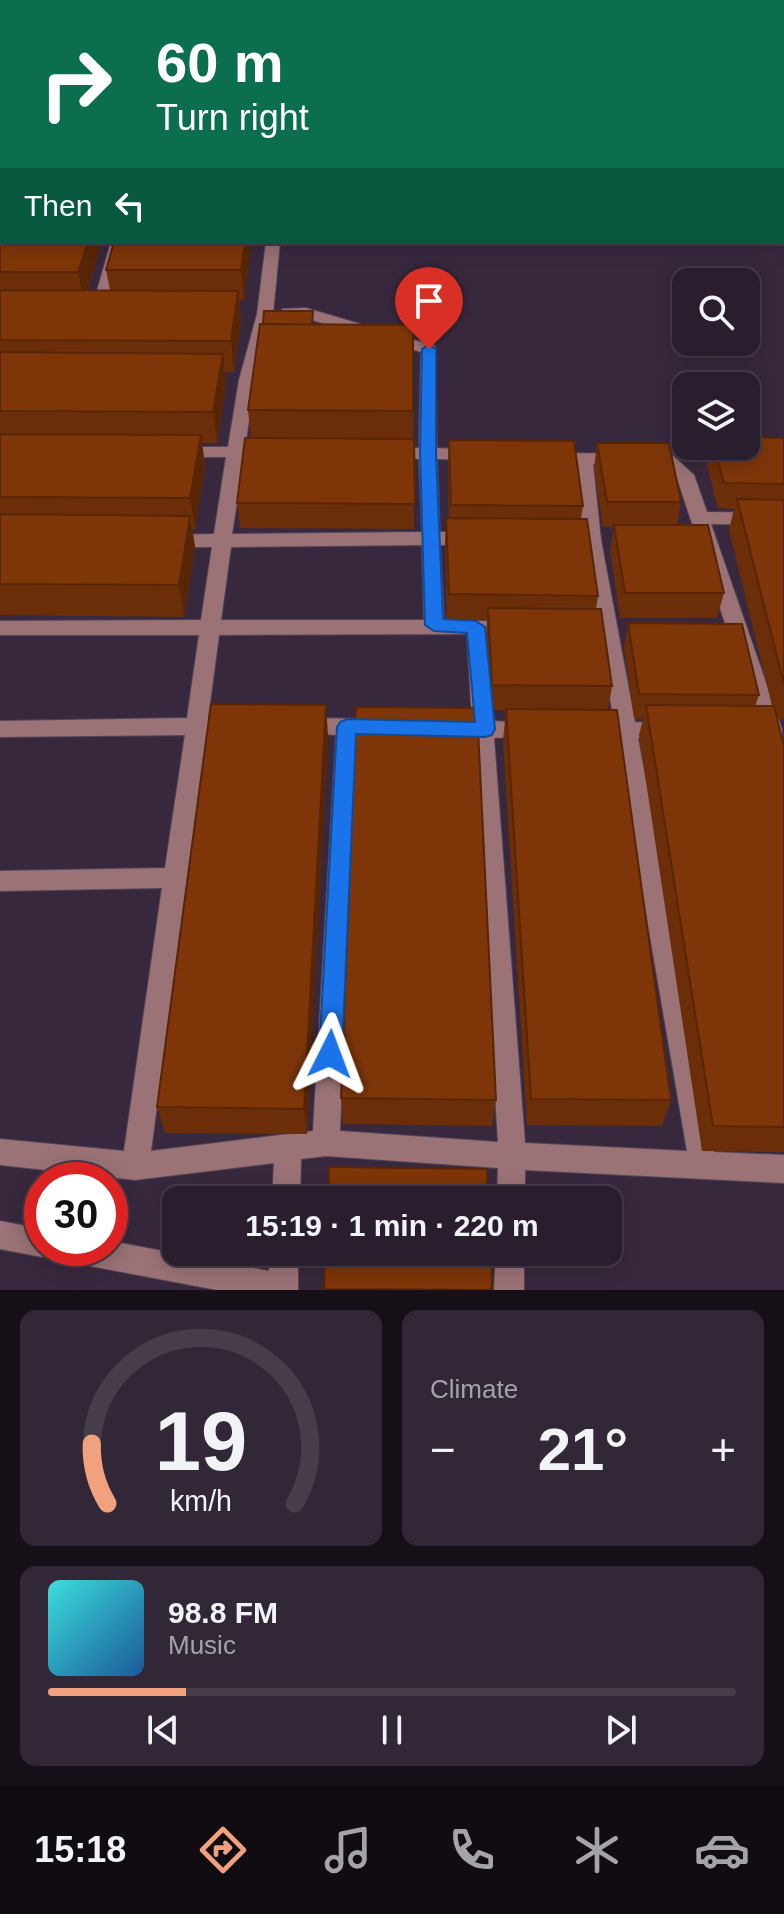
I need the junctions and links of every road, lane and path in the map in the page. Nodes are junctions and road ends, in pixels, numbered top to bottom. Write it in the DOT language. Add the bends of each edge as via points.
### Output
graph roads {
  1 [pos="117,244"];
  2 [pos="273,244"];
  3 [pos="260,313"];
  4 [pos="99,314"];
  5 [pos="157,452"];
  6 [pos="236,452"];
  7 [pos="295,452"];
  8 [pos="369,452"];
  9 [pos="428,453"];
  10 [pos="490,456"];
  11 [pos="537,458"];
  12 [pos="584,461"];
  13 [pos="699,518"];
  14 [pos="784,519"];
  15 [pos="431,538"];
  16 [pos="489,539"];
  17 [pos="143,541"];
  18 [pos="222,542"];
  19 [pos="434,625"];
  20 [pos="211,626"];
  21 [pos="580,626"];
  22 [pos="609,626"];
  23 [pos="476,627"];
  24 [pos="535,627"];
  25 [pos="0,628"];
  26 [pos="195,725"];
  27 [pos="225,726"];
  28 [pos="286,726"];
  29 [pos="347,727"];
  30 [pos="0,729"];
  31 [pos="485,729"];
  32 [pos="770,729"];
  33 [pos="627,730"];
  34 [pos="691,730"];
  35 [pos="784,780"];
  36 [pos="174,878"];
  37 [pos="0,881"];
  38 [pos="326,1143"];
  39 [pos="288,1147"];
  40 [pos="0,1152"];
  41 [pos="512,1156"];
  42 [pos="135,1166"];
  43 [pos="703,1166"];
  44 [pos="784,1169"];
  45 [pos="287,1186"];
  46 [pos="511,1186"];
  47 [pos="0,1235"];
  48 [pos="24,1240"];
  49 [pos="128,1259"];
  50 [pos="284,1266"];
  51 [pos="510,1266"];
  52 [pos="283,1289"];
  53 [pos="509,1290"];
  1 -- 4 [label="street"];
  2 -- 3 [label="street"];
  3 -- 6 [label="street" via="240,380"];
  3 -- 9 [label="street" via="306,313 429,349"];
  5 -- 6 [label="street"];
  6 -- 7 [label="street"];
  6 -- 18 [label="street"];
  8 -- 9 [label="street"];
  9 -- 10 [label="street"];
  9 -- 15 [label="street"];
  11 -- 12 [label="street"];
  12 -- 13 [label="street" via="665,458 685,475"];
  12 -- 22 [label="street"];
  13 -- 14 [label="street"];
  13 -- 32 [label="street" via="701,543"];
  15 -- 16 [label="street"];
  15 -- 18 [label="street"];
  15 -- 19 [label="street"];
  17 -- 18 [label="street"];
  18 -- 20 [label="street"];
  19 -- 20 [label="street"];
  19 -- 23 [label="street"];
  20 -- 25 [label="street"];
  20 -- 26 [label="street"];
  21 -- 22 [label="street"];
  22 -- 33 [label="street"];
  23 -- 24 [label="street"];
  23 -- 31 [label="street"];
  26 -- 27 [label="street"];
  26 -- 30 [label="street"];
  26 -- 36 [label="street"];
  28 -- 29 [label="street"];
  29 -- 31 [label="street"];
  29 -- 38 [label="street"];
  31 -- 33 [label="street"];
  31 -- 41 [label="street"];
  32 -- 35 [label="street"];
  33 -- 34 [label="street"];
  33 -- 43 [label="street"];
  36 -- 37 [label="street"];
  36 -- 42 [label="street"];
  38 -- 39 [label="street"];
  38 -- 41 [label="street"];
  39 -- 42 [label="street"];
  39 -- 45 [label="street"];
  40 -- 42 [label="street"];
  41 -- 43 [label="street"];
  41 -- 46 [label="street"];
  43 -- 44 [label="street"];
  47 -- 48 [label="street"];
  49 -- 52 [label="street"];
  50 -- 52 [label="street"];
  51 -- 53 [label="street"];
}
